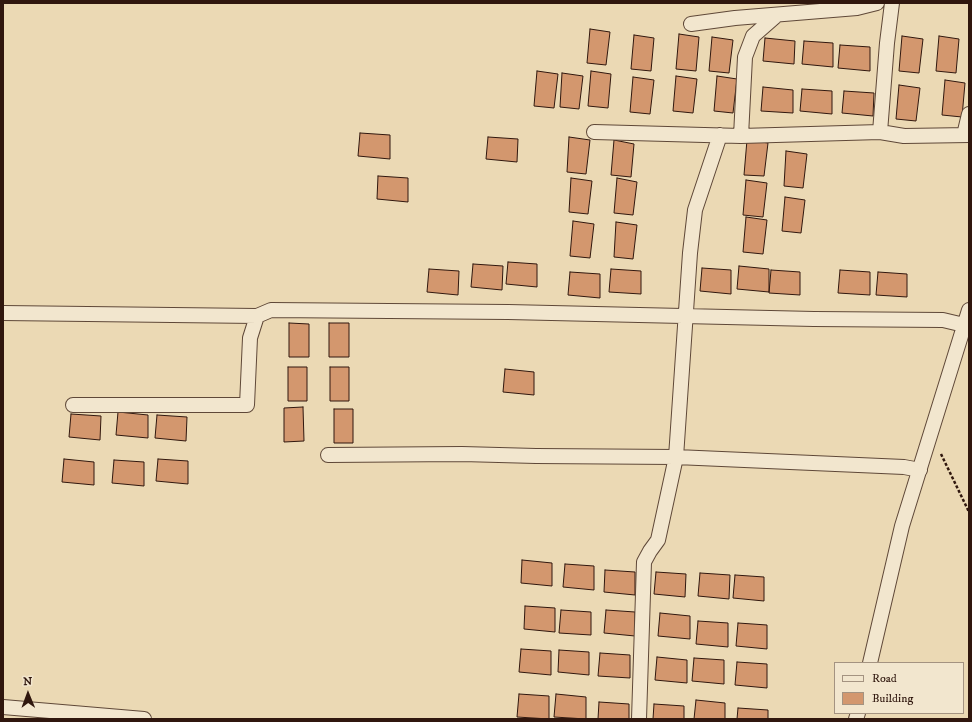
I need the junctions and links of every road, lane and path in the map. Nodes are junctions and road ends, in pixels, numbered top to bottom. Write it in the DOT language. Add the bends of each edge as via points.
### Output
graph roads {
  1 [pos="877,3"];
  2 [pos="892,3"];
  3 [pos="777,15"];
  4 [pos="691,24"];
  5 [pos="969,114"];
  6 [pos="594,132"];
  7 [pos="880,132"];
  8 [pos="720,135"];
  9 [pos="966,135"];
  10 [pos="741,136"];
  11 [pos="969,310"];
  12 [pos="3,313"];
  13 [pos="257,316"];
  14 [pos="686,316"];
  15 [pos="964,325"];
  16 [pos="73,405"];
  17 [pos="931,434"];
  18 [pos="328,455"];
  19 [pos="676,457"];
  20 [pos="920,470"];
  21 [pos="969,512"];
  22 [pos="870,662"];
  23 [pos="3,707"];
  24 [pos="144,719"];
  25 [pos="639,719"];
  1 -- 3 [label="street" via="857,8"];
  2 -- 7 [label="street" via="886,43"];
  3 -- 4 [label="street" via="728,18"];
  3 -- 10 [label="street" via="753,36 745,57"];
  5 -- 9 [label="street"];
  6 -- 8 [label="street"];
  7 -- 9 [label="street" via="904,136"];
  7 -- 10 [label="street"];
  8 -- 10 [label="street"];
  8 -- 14 [label="street" via="695,210"];
  11 -- 15 [label="street"];
  12 -- 13 [label="street"];
  13 -- 14 [label="street" via="278,310"];
  13 -- 16 [label="street" via="250,338 246,405"];
  14 -- 15 [label="street" via="943,320"];
  14 -- 19 [label="street"];
  15 -- 17 [label="street"];
  17 -- 20 [label="street"];
  17 -- 21 [label="path"];
  18 -- 19 [label="street"];
  19 -- 20 [label="street" via="904,467"];
  19 -- 25 [label="street" via="658,540 644,562"];
  20 -- 22 [label="street" via="902,526"];
  23 -- 24 [label="street"];
}
